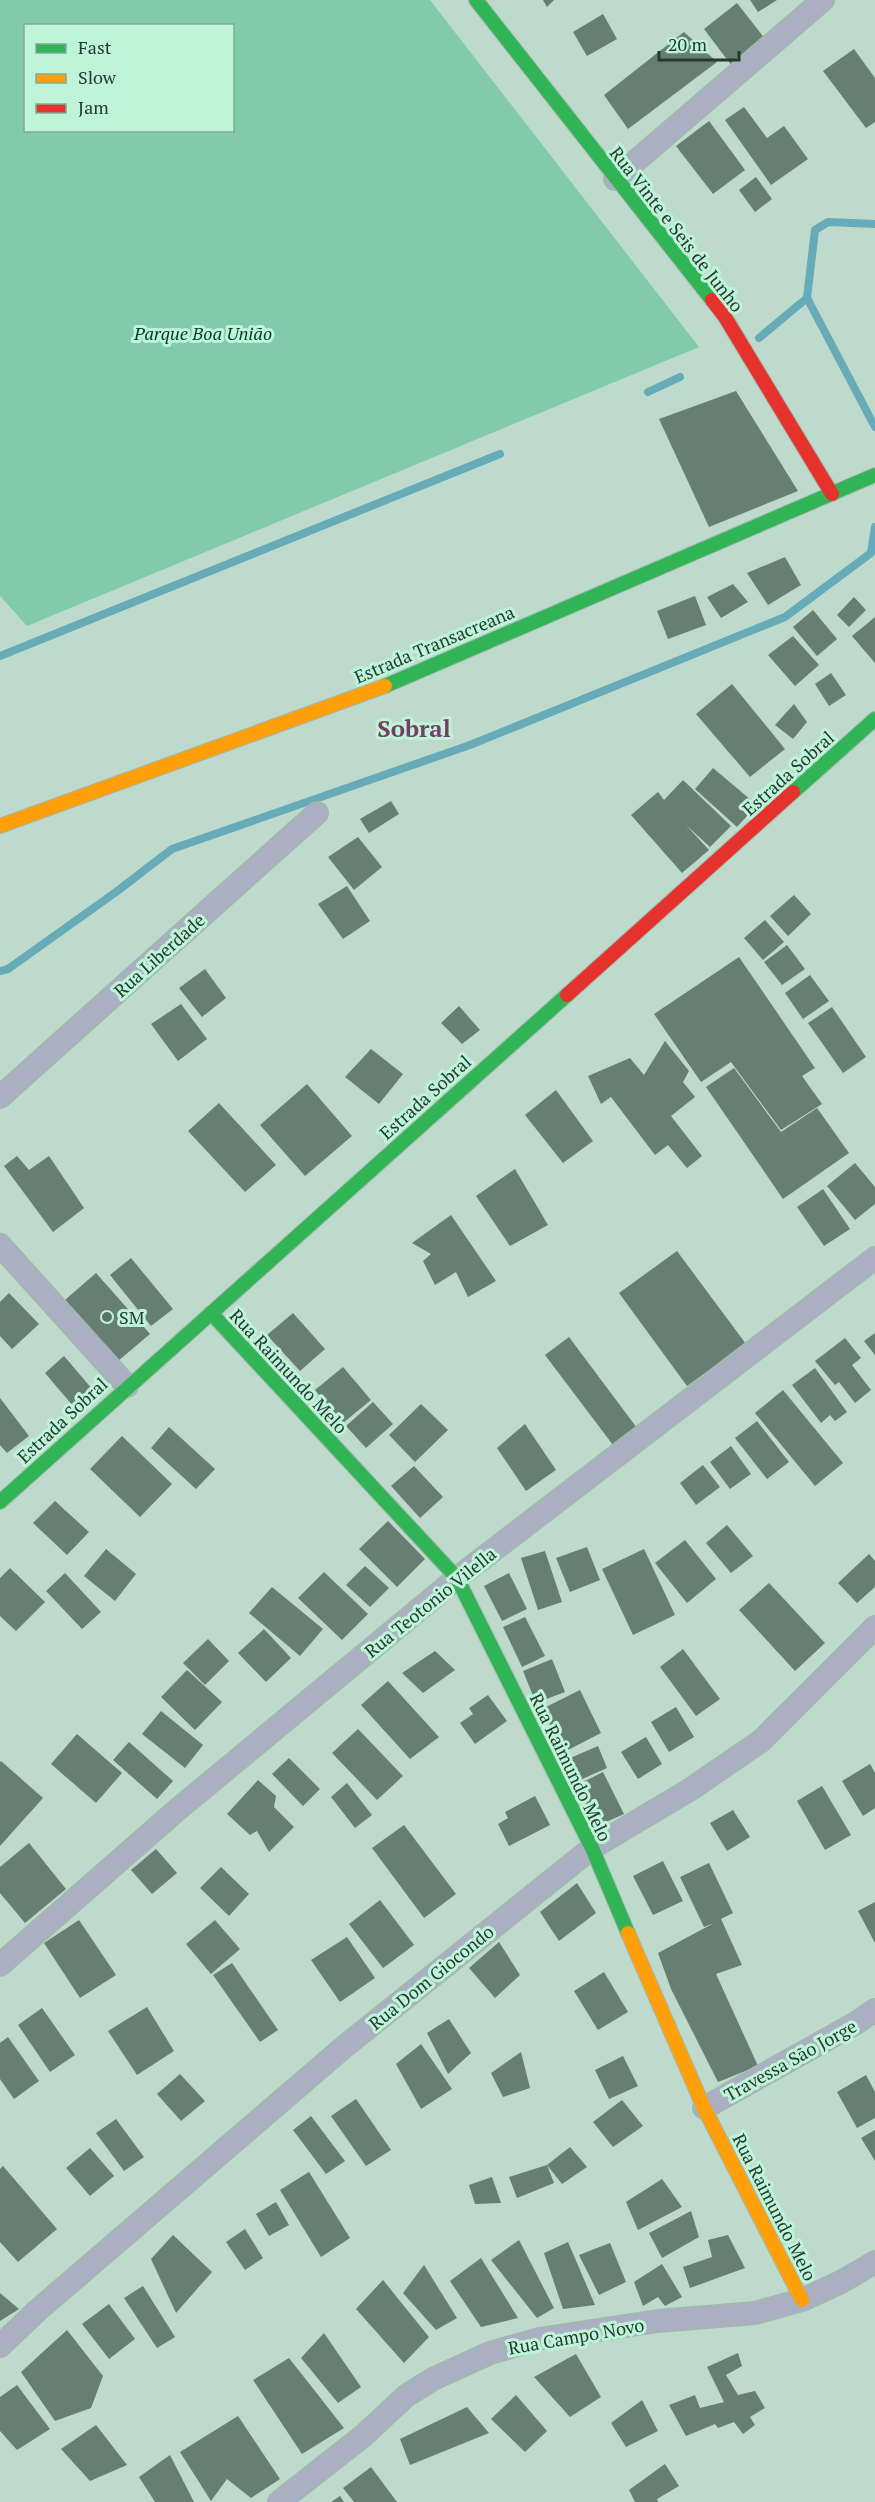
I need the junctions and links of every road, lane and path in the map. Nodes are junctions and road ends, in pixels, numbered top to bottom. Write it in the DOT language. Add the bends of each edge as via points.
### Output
graph roads {
  1 [pos="476,0"];
  2 [pos="823,0"];
  3 [pos="615,179"];
  4 [pos="875,476"];
  5 [pos="832,494"];
  6 [pos="875,719"];
  7 [pos="317,813"];
  8 [pos="0,826"];
  9 [pos="0,1097"];
  10 [pos="0,1245"];
  11 [pos="875,1258"];
  12 [pos="211,1313"];
  13 [pos="127,1386"];
  14 [pos="0,1502"];
  15 [pos="457,1578"];
  16 [pos="875,1627"];
  17 [pos="592,1848"];
  18 [pos="0,1965"];
  19 [pos="875,2010"];
  20 [pos="704,2108"];
  21 [pos="875,2262"];
  22 [pos="802,2300"];
  23 [pos="0,2346"];
  24 [pos="279,2502"];
  1 -- 3 [label="street, Rua Vinte e Seis de Junho"];
  2 -- 3 [label="street"];
  3 -- 5 [label="street, Rua Vinte e Seis de Junho" via="725,317"];
  4 -- 5 [label="street, Estrada Transacreana"];
  5 -- 8 [label="street, Estrada Transacreana" via="382,687"];
  6 -- 12 [label="street, Estrada Sobral"];
  7 -- 9 [label="street, Rua Liberdade"];
  10 -- 13 [label="street"];
  11 -- 15 [label="street, Rua Teotonio Vilella"];
  12 -- 13 [label="street, Estrada Sobral"];
  12 -- 15 [label="street, Rua Raimundo Melo"];
  13 -- 14 [label="street, Estrada Sobral"];
  15 -- 17 [label="street, Rua Raimundo Melo"];
  15 -- 18 [label="street, Rua Teotonio Vilella" via="177,1810"];
  16 -- 17 [label="street, Rua Dom Giocondo" via="761,1741 691,1789"];
  17 -- 20 [label="street, Rua Raimundo Melo"];
  17 -- 23 [label="street, Rua Dom Giocondo" via="344,2047"];
  19 -- 20 [label="street, Travessa São Jorge"];
  20 -- 22 [label="street, Rua Raimundo Melo"];
  21 -- 22 [label="street, Rua Campo Novo"];
  22 -- 24 [label="street, Rua Campo Novo" via="755,2313 658,2321 538,2339 490,2353 406,2396 363,2436"];
}
